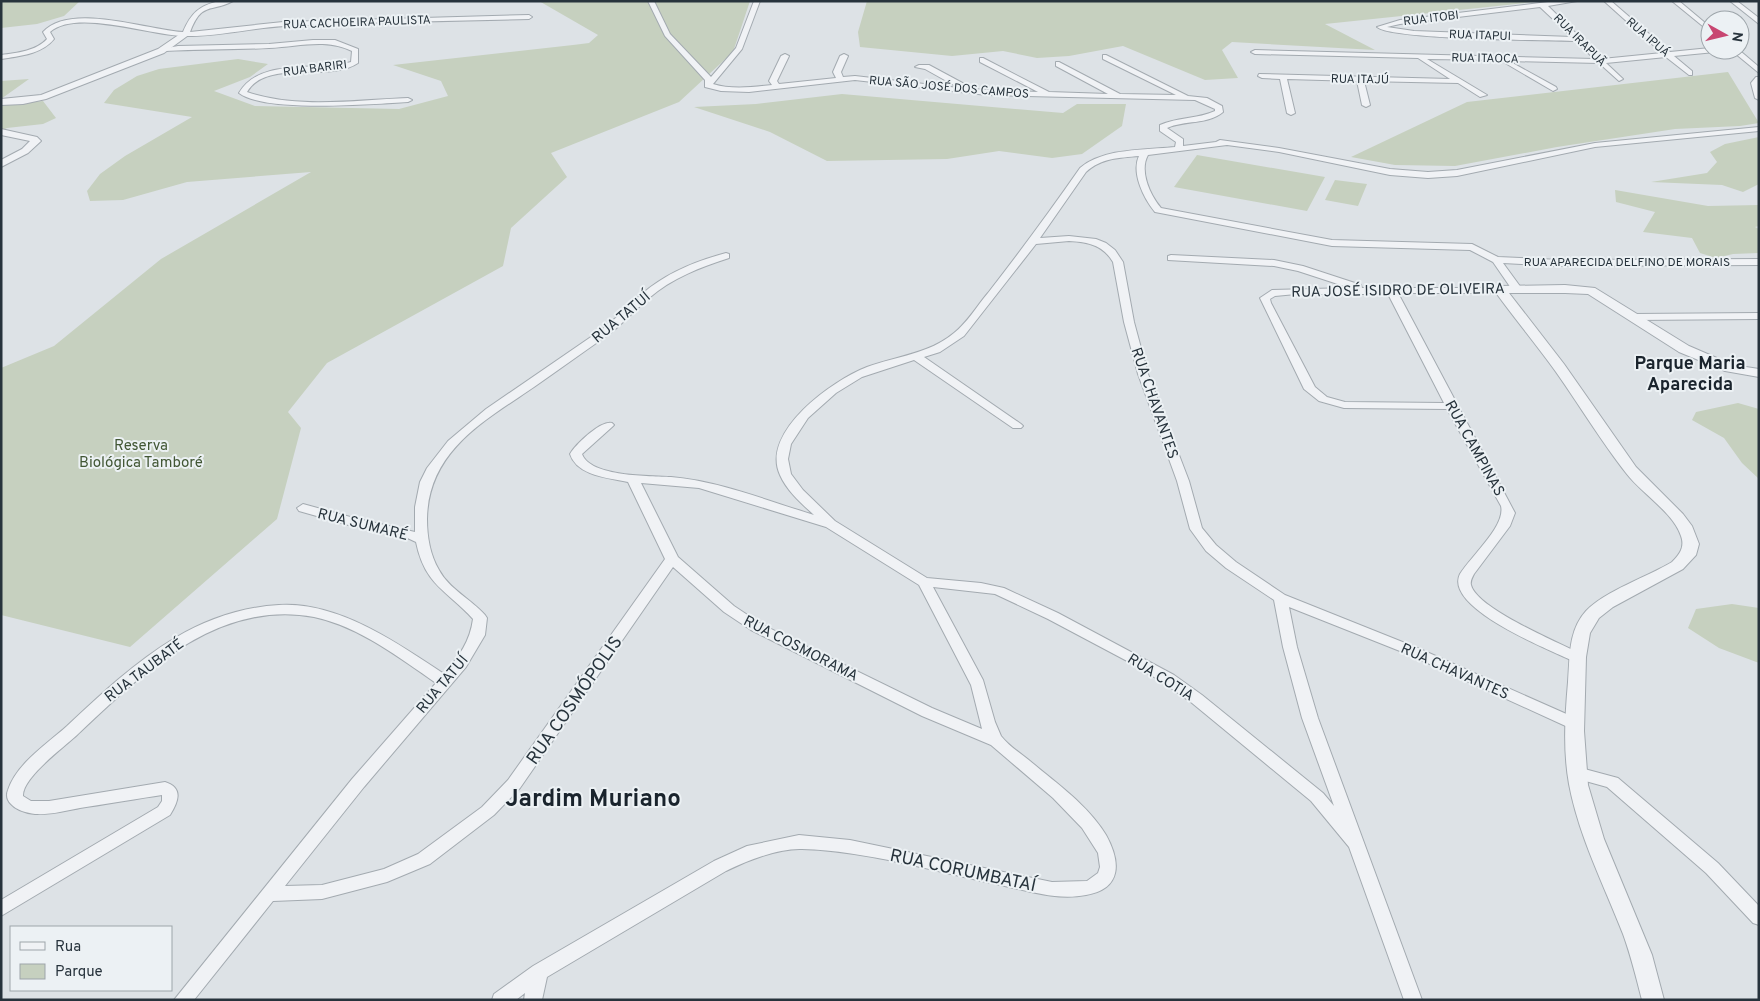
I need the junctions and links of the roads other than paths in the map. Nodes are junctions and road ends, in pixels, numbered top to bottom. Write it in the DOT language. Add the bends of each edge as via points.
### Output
graph roads {
  1 [pos="230,1"];
  2 [pos="652,1"];
  3 [pos="757,1"];
  4 [pos="1574,1"];
  5 [pos="1607,1"];
  6 [pos="1675,1"];
  7 [pos="1733,1"];
  8 [pos="1540,4"];
  9 [pos="529,17"];
  10 [pos="1700,22"];
  11 [pos="1759,22"];
  12 [pos="1382,29"];
  13 [pos="186,34"];
  14 [pos="1578,39"];
  15 [pos="165,49"];
  16 [pos="1700,51"];
  17 [pos="1255,52"];
  18 [pos="1668,54"];
  19 [pos="786,56"];
  20 [pos="844,56"];
  21 [pos="1,57"];
  22 [pos="1106,57"];
  23 [pos="1420,57"];
  24 [pos="1501,58"];
  25 [pos="983,60"];
  26 [pos="1746,60"];
  27 [pos="1601,61"];
  28 [pos="1060,64"];
  29 [pos="919,67"];
  30 [pos="1759,71"];
  31 [pos="1690,73"];
  32 [pos="1262,76"];
  33 [pos="1283,77"];
  34 [pos="1360,79"];
  35 [pos="1619,79"];
  36 [pos="1759,79"];
  37 [pos="840,80"];
  38 [pos="952,81"];
  39 [pos="1458,81"];
  40 [pos="708,85"];
  41 [pos="941,87"];
  42 [pos="778,88"];
  43 [pos="1553,89"];
  44 [pos="966,90"];
  45 [pos="1050,95"];
  46 [pos="1483,95"];
  47 [pos="1118,96"];
  48 [pos="1187,98"];
  49 [pos="1759,98"];
  50 [pos="408,100"];
  51 [pos="1,102"];
  52 [pos="1366,105"];
  53 [pos="1291,113"];
  54 [pos="1759,129"];
  55 [pos="1,132"];
  56 [pos="1170,135"];
  57 [pos="1227,143"];
  58 [pos="1180,147"];
  59 [pos="1145,152"];
  60 [pos="1,164"];
  61 [pos="1033,242"];
  62 [pos="726,256"];
  63 [pos="1171,258"];
  64 [pos="1496,260"];
  65 [pos="1759,262"];
  66 [pos="1517,289"];
  67 [pos="1500,290"];
  68 [pos="1370,291"];
  69 [pos="1392,291"];
  70 [pos="1759,316"];
  71 [pos="1634,317"];
  72 [pos="918,358"];
  73 [pos="1759,373"];
  74 [pos="1451,406"];
  75 [pos="608,425"];
  76 [pos="1017,426"];
  77 [pos="633,479"];
  78 [pos="302,508"];
  79 [pos="830,524"];
  80 [pos="422,540"];
  81 [pos="672,559"];
  82 [pos="924,582"];
  83 [pos="1280,598"];
  84 [pos="1578,658"];
  85 [pos="445,682"];
  86 [pos="1574,724"];
  87 [pos="996,741"];
  88 [pos="1577,773"];
  89 [pos="1357,845"];
  90 [pos="268,894"];
  91 [pos="1,909"];
  92 [pos="1759,918"];
  93 [pos="538,972"];
  94 [pos="183,1000"];
  95 [pos="501,1000"];
  96 [pos="533,1000"];
  97 [pos="1413,1000"];
  98 [pos="1653,1000"];
  1 -- 13 [label="street" via="198,10"];
  2 -- 40 [label="street" via="667,35 709,80"];
  3 -- 40 [label="street" via="739,49"];
  4 -- 8 [label="street, RUA ITOBI"];
  5 -- 18 [label="street, RUA IPUÁ"];
  6 -- 10 [label="street"];
  7 -- 11 [label="street"];
  8 -- 12 [label="street, RUA ITOBI" via="1394,23 1381,26"];
  8 -- 14 [label="street, RUA IRAPUÃ"];
  9 -- 13 [label="street, RUA CACHOEIRA PAULISTA" via="300,23"];
  12 -- 14 [label="street, RUA ITAPUI"];
  13 -- 15 [label="street"];
  13 -- 21 [label="street, RUA CACHOEIRA PAULISTA" via="105,21 70,22 47,29 51,39 46,44"];
  14 -- 27 [label="street, RUA IRAPUÃ"];
  15 -- 50 [label="street, RUA BARIRI" via="342,43 356,50 354,64 257,77 244,88 243,94 263,100 285,101"];
  15 -- 51 [label="street" via="43,97"];
  16 -- 18 [label="street, RUA ITAOCA"];
  17 -- 23 [label="street, RUA ITAOCA"];
  18 -- 27 [label="street, RUA ITAOCA"];
  18 -- 31 [label="street, RUA IPUÁ"];
  19 -- 42 [label="street" via="774,79"];
  20 -- 37 [label="street" via="837,72"];
  22 -- 48 [label="street"];
  23 -- 24 [label="street, RUA ITAOCA"];
  23 -- 39 [label="street"];
  24 -- 27 [label="street, RUA ITAOCA"];
  24 -- 43 [label="street"];
  25 -- 45 [label="street"];
  26 -- 30 [label="street"];
  27 -- 35 [label="street, RUA IRAPUÃ"];
  28 -- 47 [label="street"];
  29 -- 38 [label="street" via="926,67"];
  32 -- 33 [label="street, RUA ITAJÚ"];
  33 -- 34 [label="street, RUA ITAJÚ"];
  33 -- 53 [label="street"];
  34 -- 39 [label="street, RUA ITAJÚ"];
  34 -- 52 [label="street"];
  36 -- 49 [label="street" via="1755,84"];
  37 -- 41 [label="street, RUA SÃO JOSÉ DOS CAMPOS" via="855,78"];
  37 -- 42 [label="street, RUA SÃO JOSÉ DOS CAMPOS"];
  38 -- 41 [label="street"];
  38 -- 44 [label="street"];
  39 -- 46 [label="street"];
  40 -- 42 [label="street, RUA SÃO JOSÉ DOS CAMPOS" via="738,90"];
  41 -- 44 [label="street, RUA SÃO JOSÉ DOS CAMPOS"];
  44 -- 45 [label="street, RUA SÃO JOSÉ DOS CAMPOS"];
  45 -- 47 [label="street, RUA SÃO JOSÉ DOS CAMPOS"];
  47 -- 48 [label="street, RUA SÃO JOSÉ DOS CAMPOS"];
  48 -- 56 [label="street, RUA SÃO JOSÉ DOS CAMPOS" via="1211,103 1219,108 1219,112 1166,125 1162,129"];
  54 -- 57 [label="street" via="1595,145 1457,173 1428,175 1390,172"];
  55 -- 60 [label="street" via="36,142 25,152"];
  56 -- 57 [label="street"];
  56 -- 58 [label="street" via="1180,141"];
  57 -- 58 [label="street"];
  58 -- 59 [label="street"];
  59 -- 61 [label="street" via="1106,157 1082,170"];
  59 -- 64 [label="street" via="1140,172 1158,210 1332,243 1462,246 1476,249"];
  61 -- 72 [label="street" via="960,334 939,349"];
  61 -- 83 [label="street, RUA CHAVANTES" via="1080,239 1101,243 1114,254 1143,374 1183,480 1196,529 1227,562"];
  62 -- 80 [label="street, RUA TATUÍ" via="693,266 656,287 608,330 495,409 455,442 432,470 427,484 420,514"];
  63 -- 68 [label="street" via="1274,263"];
  64 -- 65 [label="street, RUA APARECIDA DELFINO DE MORAIS" via="1560,263"];
  64 -- 66 [label="street"];
  66 -- 67 [label="street, RUA JOSÉ ISIDRO DE OLIVEIRA"];
  66 -- 71 [label="street, RUA JOSÉ ISIDRO DE OLIVEIRA" via="1591,291"];
  67 -- 69 [label="street, RUA JOSÉ ISIDRO DE OLIVEIRA"];
  67 -- 84 [label="street" via="1641,482 1683,524 1692,547 1686,558 1668,572 1603,604 1591,614 1583,627"];
  68 -- 69 [label="street, RUA JOSÉ ISIDRO DE OLIVEIRA"];
  68 -- 74 [label="street, RUA JOSÉ ISIDRO DE OLIVEIRA" via="1284,292 1272,293 1265,298 1310,389 1323,399 1344,405"];
  69 -- 74 [label="street, RUA CAMPINAS"];
  70 -- 71 [label="street"];
  71 -- 73 [label="street, RUA JOSÉ ISIDRO DE OLIVEIRA" via="1651,330 1710,362"];
  72 -- 76 [label="street"];
  72 -- 79 [label="street" via="883,366 846,382 795,426 787,439 782,456 785,474"];
  74 -- 84 [label="street, RUA CAMPINAS" via="1505,500 1509,513 1504,526 1464,580 1469,595 1506,622"];
  75 -- 77 [label="street" via="580,448 576,454 578,460 599,472"];
  77 -- 79 [label="street" via="700,485"];
  77 -- 81 [label="street, RUA COSMORAMA"];
  78 -- 80 [label="street, RUA SUMARÉ" via="405,532"];
  79 -- 82 [label="street"];
  80 -- 85 [label="street, RUA TATUÍ" via="426,559 436,578 480,618 478,635 471,650"];
  81 -- 87 [label="street, RUA COSMORAMA" via="729,609 756,627 927,712"];
  81 -- 90 [label="street, RUA COSMÓPOLIS" via="514,784 488,811 424,858 388,875 322,892"];
  82 -- 87 [label="street, RUA CORUMBATAÍ" via="980,690 986,722"];
  82 -- 89 [label="street, RUA COTIA" via="999,591 1053,616 1169,679 1317,797"];
  83 -- 86 [label="street, RUA CHAVANTES" via="1415,652"];
  83 -- 89 [label="street" via="1310,718"];
  84 -- 86 [label="street"];
  85 -- 90 [label="street, RUA TATUÍ"];
  85 -- 91 [label="street, RUA TAUBATÉ" via="379,639 341,621 314,613 286,610 253,612 211,625 177,642 125,681 31,769 15,792 20,805 32,808 158,787 170,791 171,798 164,811"];
  86 -- 88 [label="street"];
  87 -- 93 [label="street, RUA CORUMBATAÍ" via="1074,807 1094,832 1108,855 1107,876 1101,883 1080,890 1052,889 850,847 799,842 747,853 720,866"];
  88 -- 92 [label="street" via="1612,782 1712,868"];
  88 -- 98 [label="street" via="1582,800 1606,871 1641,955"];
  89 -- 97 [label="street"];
  90 -- 94 [label="street, RUA TATUÍ"];
  93 -- 95 [label="street, RUA CORUMBATAÍ"];
  93 -- 96 [label="street"];
}
